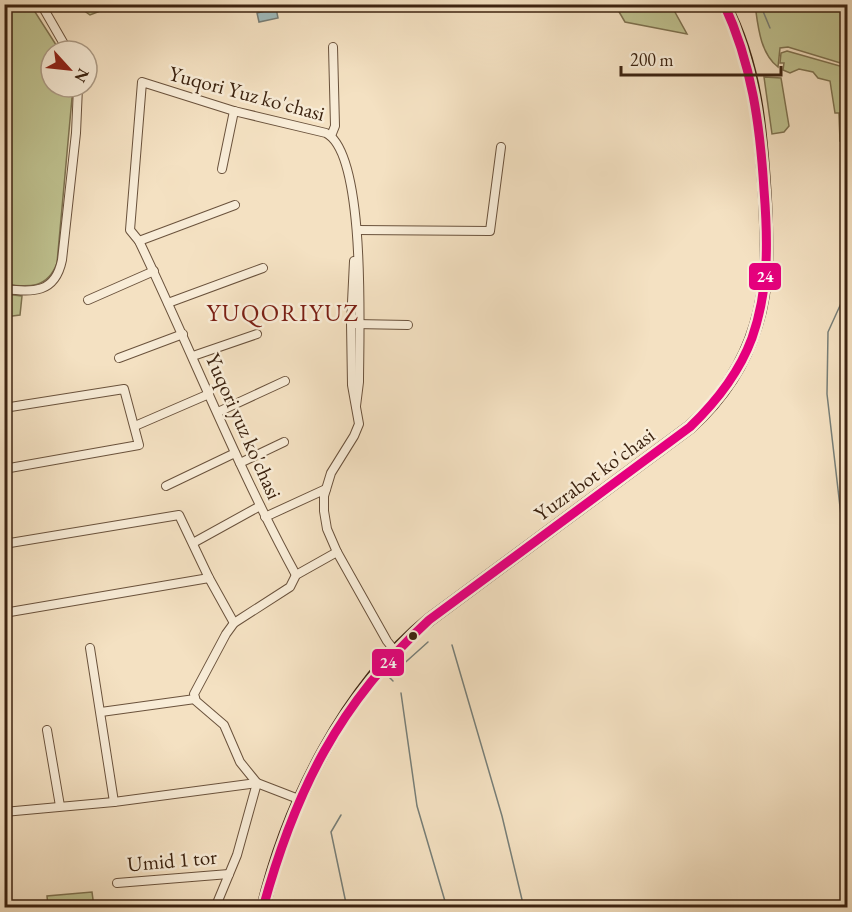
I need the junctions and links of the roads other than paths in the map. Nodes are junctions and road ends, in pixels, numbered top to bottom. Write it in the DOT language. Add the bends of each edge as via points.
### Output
graph roads {
  1 [pos="40,4"];
  2 [pos="724,4"];
  3 [pos="732,4"];
  4 [pos="61,39"];
  5 [pos="333,47"];
  6 [pos="142,82"];
  7 [pos="77,99"];
  8 [pos="234,111"];
  9 [pos="331,136"];
  10 [pos="501,147"];
  11 [pos="222,169"];
  12 [pos="235,205"];
  13 [pos="357,230"];
  14 [pos="139,241"];
  15 [pos="263,268"];
  16 [pos="154,271"];
  17 [pos="4,288"];
  18 [pos="88,300"];
  19 [pos="168,303"];
  20 [pos="355,323"];
  21 [pos="408,325"];
  22 [pos="183,334"];
  23 [pos="257,334"];
  24 [pos="193,356"];
  25 [pos="119,358"];
  26 [pos="285,381"];
  27 [pos="209,394"];
  28 [pos="4,408"];
  29 [pos="218,412"];
  30 [pos="135,426"];
  31 [pos="284,442"];
  32 [pos="235,453"];
  33 [pos="240,463"];
  34 [pos="4,469"];
  35 [pos="166,486"];
  36 [pos="326,489"];
  37 [pos="260,506"];
  38 [pos="265,517"];
  39 [pos="193,543"];
  40 [pos="4,544"];
  41 [pos="337,552"];
  42 [pos="296,575"];
  43 [pos="209,578"];
  44 [pos="463,599"];
  45 [pos="4,613"];
  46 [pos="234,623"];
  47 [pos="90,648"];
  48 [pos="397,653"];
  49 [pos="195,699"];
  50 [pos="101,712"];
  51 [pos="47,729"];
  52 [pos="257,783"];
  53 [pos="301,801"];
  54 [pos="114,802"];
  55 [pos="60,806"];
  56 [pos="4,812"];
  57 [pos="280,860"];
  58 [pos="229,874"];
  59 [pos="117,883"];
  60 [pos="215,908"];
  61 [pos="263,908"];
  62 [pos="269,908"];
  1 -- 4 [label="street"];
  2 -- 44 [label="main road, Yuzrabot ko'chasi" via="752,79 764,173 765,283 746,352 721,394 690,427"];
  3 -- 44 [label="main road, Yuzrabot ko'chasi" via="750,47 761,91 773,220 769,295 752,353 724,400 690,435"];
  5 -- 9 [label="street" via="335,126"];
  6 -- 8 [label="street, Yuqori Yuz ko'chasi"];
  6 -- 14 [label="street, Yuqori yuz ko'chasi" via="130,229"];
  7 -- 17 [label="street" via="58,275 41,289"];
  8 -- 9 [label="street, Yuqori Yuz ko'chasi"];
  8 -- 11 [label="street"];
  9 -- 13 [label="street, Yuqori Yuz ko'chasi" via="339,145 350,178"];
  10 -- 13 [label="street" via="490,231"];
  12 -- 14 [label="street"];
  13 -- 20 [label="street, Yuqori Yuz ko'chasi" via="353,270"];
  14 -- 16 [label="street, Yuqori yuz ko'chasi"];
  15 -- 19 [label="street"];
  16 -- 18 [label="street"];
  16 -- 19 [label="street, Yuqori yuz ko'chasi"];
  19 -- 22 [label="street, Yuqori yuz ko'chasi"];
  20 -- 21 [label="street"];
  20 -- 36 [label="street, Yuqori Yuz ko'chasi" via="359,424 330,473"];
  22 -- 24 [label="street, Yuqori yuz ko'chasi"];
  22 -- 25 [label="street"];
  23 -- 24 [label="street"];
  24 -- 27 [label="street, Yuqori yuz ko'chasi"];
  26 -- 29 [label="street"];
  27 -- 29 [label="street, Yuqori yuz ko'chasi"];
  27 -- 30 [label="street"];
  28 -- 30 [label="street" via="124,390"];
  29 -- 32 [label="street, Yuqori yuz ko'chasi"];
  30 -- 34 [label="street" via="139,445"];
  31 -- 33 [label="street"];
  32 -- 33 [label="street, Yuqori yuz ko'chasi"];
  32 -- 35 [label="street"];
  33 -- 37 [label="street, Yuqori yuz ko'chasi"];
  36 -- 38 [label="street"];
  36 -- 41 [label="street, Yuqori Yuz ko'chasi" via="325,519"];
  37 -- 38 [label="street, Yuqori yuz ko'chasi"];
  37 -- 39 [label="street"];
  38 -- 42 [label="street, Yuqori yuz ko'chasi"];
  39 -- 40 [label="street" via="180,515"];
  39 -- 43 [label="street"];
  41 -- 42 [label="street"];
  41 -- 48 [label="street, Yuqori Yuz ko'chasi"];
  42 -- 46 [label="street" via="290,587"];
  43 -- 45 [label="street"];
  43 -- 46 [label="street"];
  44 -- 48 [label="main road, Yuzrabot ko'chasi"];
  46 -- 49 [label="street" via="194,694"];
  47 -- 50 [label="street"];
  48 -- 53 [label="main road, Yuzrabot ko'chasi" via="352,704"];
  48 -- 57 [label="main road, Yuzrabot ko'chasi" via="339,737"];
  49 -- 50 [label="street"];
  49 -- 52 [label="street" via="224,725 240,762"];
  50 -- 54 [label="street"];
  51 -- 55 [label="street"];
  52 -- 53 [label="street"];
  52 -- 54 [label="street"];
  52 -- 58 [label="street"];
  53 -- 57 [label="main road, Yuzrabot ko'chasi"];
  54 -- 55 [label="street"];
  55 -- 56 [label="street"];
  57 -- 61 [label="main road, Yuzrabot ko'chasi"];
  57 -- 62 [label="main road, Yuzrabot ko'chasi"];
  58 -- 59 [label="street, Umid 1 tor"];
  58 -- 60 [label="street"];
}
